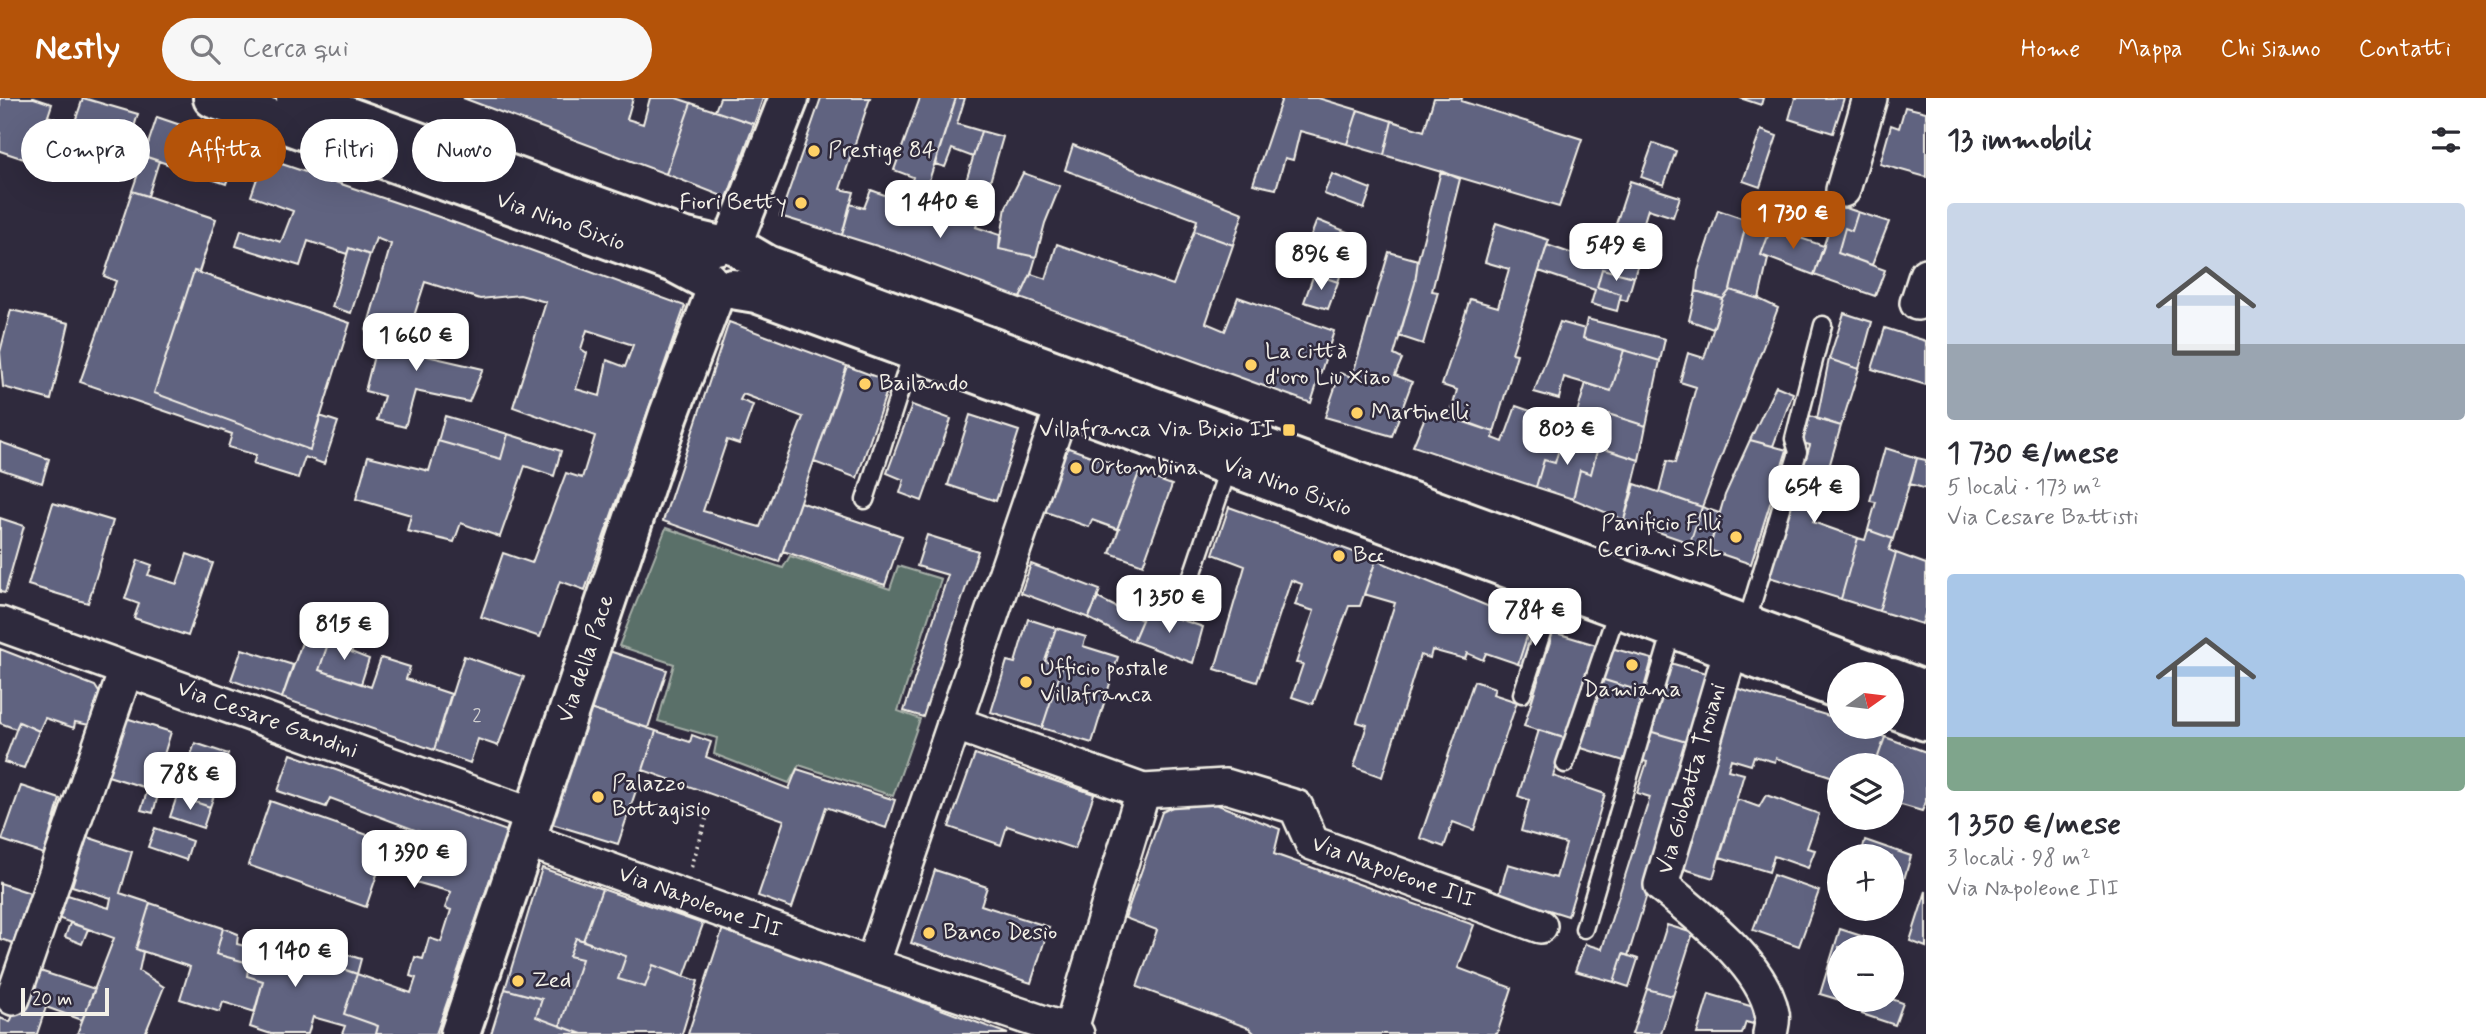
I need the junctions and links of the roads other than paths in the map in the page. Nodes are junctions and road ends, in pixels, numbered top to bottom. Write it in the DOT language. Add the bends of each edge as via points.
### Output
graph roads {
  1 [pos="213,98"];
  2 [pos="296,98"];
  3 [pos="789,98"];
  4 [pos="1870,98"];
  5 [pos="1843,190"];
  6 [pos="725,266"];
  7 [pos="1823,325"];
  8 [pos="912,351"];
  9 [pos="1063,405"];
  10 [pos="1229,466"];
  11 [pos="865,500"];
  12 [pos="1557,585"];
  13 [pos="1184,599"];
  14 [pos="1618,608"];
  15 [pos="0,624"];
  16 [pos="1673,627"];
  17 [pos="1738,637"];
  18 [pos="1834,662"];
  19 [pos="126,670"];
  20 [pos="1827,683"];
  21 [pos="1904,683"];
  22 [pos="1926,691"];
  23 [pos="1522,694"];
  24 [pos="1904,713"];
  25 [pos="1926,721"];
  26 [pos="954,723"];
  27 [pos="1565,764"];
  28 [pos="1143,791"];
  29 [pos="531,828"];
  30 [pos="1541,926"];
  31 [pos="1584,929"];
  32 [pos="872,965"];
  33 [pos="13,998"];
  34 [pos="1074,1033"];
  35 [pos="460,1034"];
  36 [pos="1770,1034"];
  1 -- 6 [label="street, Via Nino Bixio" via="675,263"];
  2 -- 6 [label="street, Via Nino Bixio" via="682,237"];
  3 -- 6 [label="street, Via della Pace"];
  4 -- 5 [label="street"];
  6 -- 8 [label="street, Via Nino Bixio" via="756,293"];
  6 -- 17 [label="street, Via Nino Bixio" via="767,265"];
  6 -- 29 [label="street, Via della Pace" via="669,414"];
  7 -- 17 [label="lane" via="1794,439 1798,453"];
  8 -- 9 [label="street, Via Nino Bixio"];
  8 -- 11 [label="lane"];
  9 -- 10 [label="street, Via Nino Bixio"];
  9 -- 26 [label="street"];
  10 -- 12 [label="street, Via Nino Bixio"];
  10 -- 13 [label="lane"];
  12 -- 14 [label="street, Via Nino Bixio"];
  12 -- 23 [label="lane"];
  14 -- 16 [label="street, Via Nino Bixio"];
  14 -- 27 [label="lane"];
  15 -- 19 [label="street, Via Cesare Gandini"];
  16 -- 17 [label="street, Via Nino Bixio"];
  16 -- 31 [label="lane"];
  17 -- 18 [label="street, Via Nino Bixio"];
  17 -- 20 [label="street, Via Nino Bixio"];
  17 -- 36 [label="street, Via Giobatta Troiani" via="1661,885 1724,937 1762,986 1773,1014"];
  19 -- 29 [label="street, Via Cesare Gandini"];
  19 -- 33 [label="street"];
  21 -- 22 [label="street"];
  24 -- 25 [label="street"];
  26 -- 28 [label="street, Via Napoleone III"];
  26 -- 32 [label="street"];
  28 -- 30 [label="street, Via Napoleone III" via="1226,786 1296,807 1312,843"];
  28 -- 34 [label="street, Via Napoleone III"];
  29 -- 32 [label="street, Via Napoleone III" via="680,895"];
  29 -- 35 [label="street, Via della Pace"];
  32 -- 34 [label="street, Via Napoleone III"];
}
